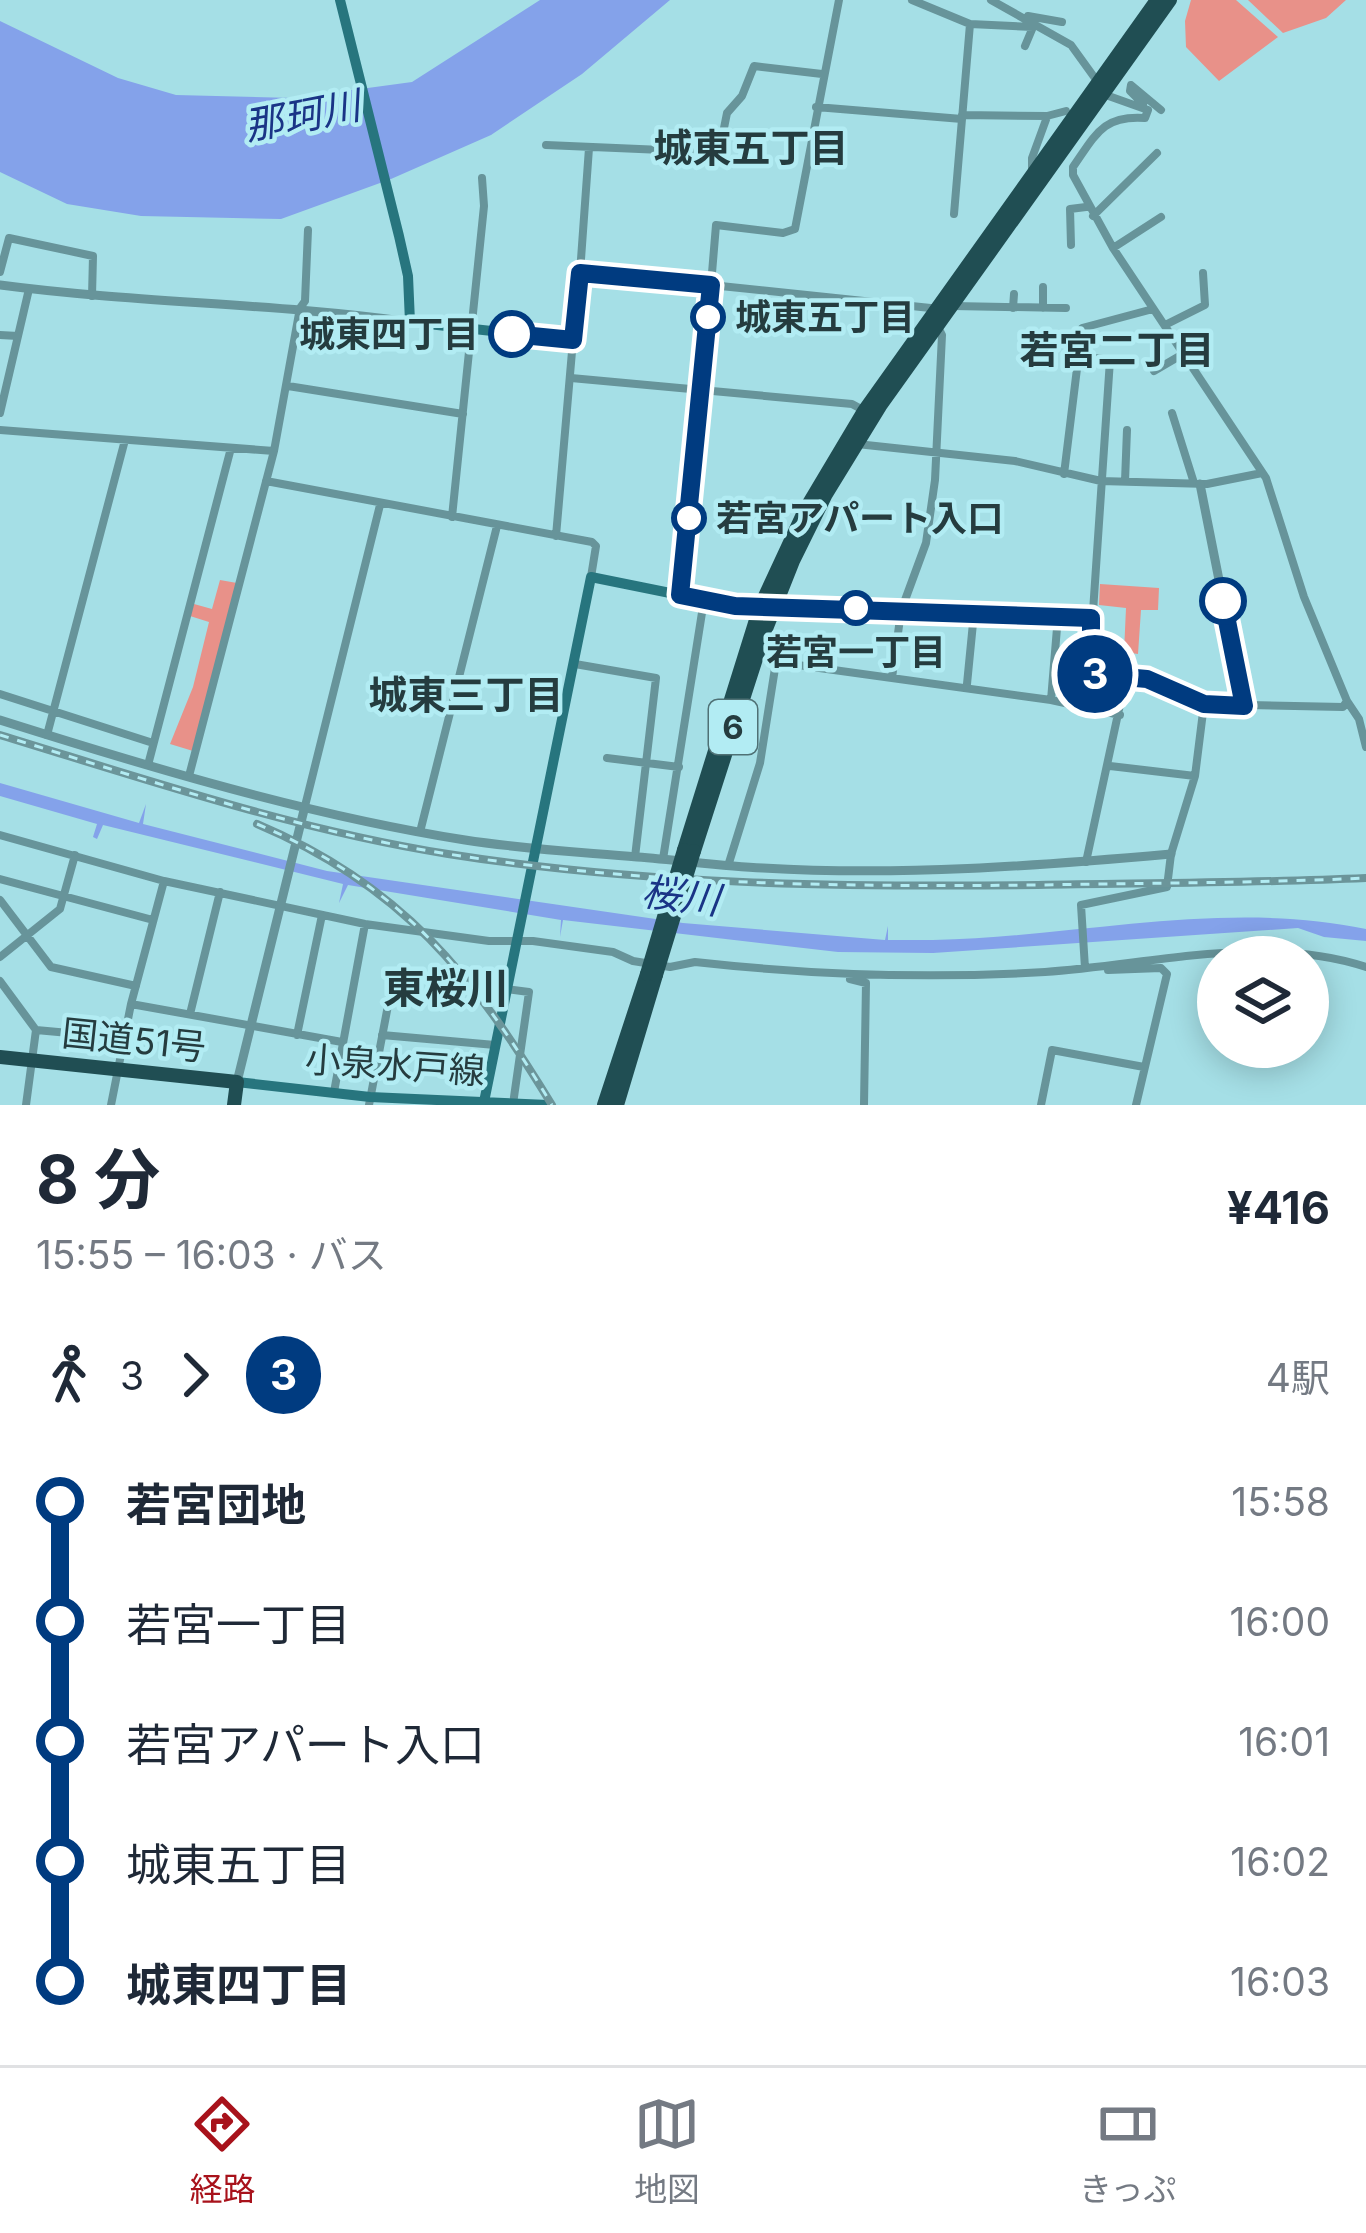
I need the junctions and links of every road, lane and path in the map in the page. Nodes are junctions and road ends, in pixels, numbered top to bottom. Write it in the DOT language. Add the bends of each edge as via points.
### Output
graph roads {
  1 [pos="340,0"];
  2 [pos="839,0"];
  3 [pos="912,0"];
  4 [pos="991,0"];
  5 [pos="1157,0"];
  6 [pos="1170,0"];
  7 [pos="1025,16"];
  8 [pos="1062,22"];
  9 [pos="970,24"];
  10 [pos="1035,25"];
  11 [pos="1025,46"];
  12 [pos="1114,70"];
  13 [pos="822,74"];
  14 [pos="1100,89"];
  15 [pos="816,106"];
  16 [pos="1148,110"];
  17 [pos="1161,110"];
  18 [pos="1066,111"];
  19 [pos="1047,116"];
  20 [pos="1100,116"];
  21 [pos="962,117"];
  22 [pos="1112,120"];
  23 [pos="546,145"];
  24 [pos="589,148"];
  25 [pos="1157,153"];
  26 [pos="1032,173"];
  27 [pos="482,178"];
  28 [pos="1090,211"];
  29 [pos="954,214"];
  30 [pos="1161,217"];
  31 [pos="308,230"];
  32 [pos="1071,245"];
  33 [pos="1113,248"];
  34 [pos="0,272"];
  35 [pos="580,273"];
  36 [pos="1203,273"];
  37 [pos="0,285"];
  38 [pos="711,285"];
  39 [pos="1042,287"];
  40 [pos="28,289"];
  41 [pos="1014,294"];
  42 [pos="92,296"];
  43 [pos="300,308"];
  44 [pos="1013,308"];
  45 [pos="1043,308"];
  46 [pos="1066,308"];
  47 [pos="1154,309"];
  48 [pos="943,313"];
  49 [pos="410,322"];
  50 [pos="1165,326"];
  51 [pos="472,330"];
  52 [pos="0,335"];
  53 [pos="18,337"];
  54 [pos="573,340"];
  55 [pos="1183,354"];
  56 [pos="1080,356"];
  57 [pos="1154,371"];
  58 [pos="571,378"];
  59 [pos="4,382"];
  60 [pos="288,386"];
  61 [pos="701,390"];
  62 [pos="864,410"];
  63 [pos="0,412"];
  64 [pos="1172,413"];
  65 [pos="463,414"];
  66 [pos="0,430"];
  67 [pos="1127,430"];
  68 [pos="125,440"];
  69 [pos="855,444"];
  70 [pos="231,448"];
  71 [pos="274,451"];
  72 [pos="936,454"];
  73 [pos="1262,473"];
  74 [pos="1064,474"];
  75 [pos="1101,481"];
  76 [pos="1125,481"];
  77 [pos="266,482"];
  78 [pos="1197,483"];
  79 [pos="380,505"];
  80 [pos="452,517"];
  81 [pos="497,526"];
  82 [pos="556,536"];
  83 [pos="591,578"];
  84 [pos="680,595"];
  85 [pos="704,600"];
  86 [pos="768,606"];
  87 [pos="902,610"];
  88 [pos="974,613"];
  89 [pos="1058,616"];
  90 [pos="1091,618"];
  91 [pos="575,664"];
  92 [pos="1126,677"];
  93 [pos="892,678"];
  94 [pos="967,684"];
  95 [pos="0,694"];
  96 [pos="1051,700"];
  97 [pos="1347,701"];
  98 [pos="1204,704"];
  99 [pos="1244,706"];
  100 [pos="54,712"];
  101 [pos="1120,715"];
  102 [pos="0,720"];
  103 [pos="47,735"];
  104 [pos="154,743"];
  105 [pos="1366,747"];
  106 [pos="607,758"];
  107 [pos="648,763"];
  108 [pos="148,765"];
  109 [pos="1110,766"];
  110 [pos="679,767"];
  111 [pos="190,776"];
  112 [pos="1195,776"];
  113 [pos="305,806"];
  114 [pos="420,832"];
  115 [pos="0,835"];
  116 [pos="537,850"];
  117 [pos="1171,854"];
  118 [pos="75,855"];
  119 [pos="635,856"];
  120 [pos="663,859"];
  121 [pos="1086,862"];
  122 [pos="728,866"];
  123 [pos="0,879"];
  124 [pos="164,880"];
  125 [pos="220,892"];
  126 [pos="65,896"];
  127 [pos="0,900"];
  128 [pos="280,900"];
  129 [pos="322,915"];
  130 [pos="153,920"];
  131 [pos="365,925"];
  132 [pos="28,936"];
  133 [pos="517,938"];
  134 [pos="0,957"];
  135 [pos="1088,967"];
  136 [pos="1366,967"];
  137 [pos="652,974"];
  138 [pos="837,974"];
  139 [pos="0,981"];
  140 [pos="136,986"];
  141 [pos="507,988"];
  142 [pos="131,1004"];
  143 [pos="190,1014"];
  144 [pos="249,1026"];
  145 [pos="36,1030"];
  146 [pos="382,1034"];
  147 [pos="297,1035"];
  148 [pos="124,1038"];
  149 [pos="342,1042"];
  150 [pos="495,1046"];
  151 [pos="0,1057"];
  152 [pos="34,1060"];
  153 [pos="117,1066"];
  154 [pos="1144,1066"];
  155 [pos="237,1082"];
  156 [pos="334,1092"];
  157 [pos="370,1101"];
  158 [pos="484,1103"];
  159 [pos="513,1104"];
  160 [pos="26,1105"];
  161 [pos="111,1105"];
  162 [pos="234,1105"];
  163 [pos="548,1105"];
  164 [pos="604,1105"];
  165 [pos="617,1105"];
  166 [pos="865,1105"];
  167 [pos="1041,1105"];
  168 [pos="1136,1105"];
  1 -- 49 [label="main road" via="408,276"];
  2 -- 13 [label="street"];
  3 -- 9 [label="street"];
  4 -- 7 [label="street"];
  5 -- 12 [label="highway, 6"];
  6 -- 12 [label="highway, 6"];
  7 -- 8 [label="street"];
  7 -- 10 [label="street"];
  9 -- 10 [label="street"];
  9 -- 21 [label="street"];
  10 -- 11 [label="street"];
  10 -- 14 [label="street" via="1071,45"];
  12 -- 14 [label="highway, 6"];
  13 -- 15 [label="street"];
  13 -- 24 [label="street" via="754,66 727,113 722,144 709,152"];
  14 -- 16 [label="street"];
  14 -- 26 [label="highway, 6"];
  14 -- 48 [label="highway, 6"];
  15 -- 21 [label="street"];
  15 -- 38 [label="street" via="795,229 716,225"];
  16 -- 17 [label="street" via="1131,85"];
  16 -- 22 [label="street" via="1143,118"];
  18 -- 19 [label="street"];
  19 -- 21 [label="street"];
  19 -- 26 [label="street"];
  20 -- 22 [label="street"];
  21 -- 29 [label="street"];
  22 -- 28 [label="street" via="1073,167"];
  23 -- 24 [label="street"];
  24 -- 35 [label="street"];
  25 -- 28 [label="street"];
  26 -- 48 [label="highway, 6"];
  27 -- 51 [label="street"];
  28 -- 32 [label="street" via="1070,209"];
  28 -- 33 [label="street"];
  30 -- 33 [label="street"];
  31 -- 43 [label="street"];
  33 -- 47 [label="street"];
  34 -- 42 [label="street" via="9,238 93,256"];
  35 -- 38 [label="main road"];
  35 -- 54 [label="main road"];
  36 -- 50 [label="street" via="1204,305"];
  37 -- 40 [label="street"];
  38 -- 48 [label="street"];
  38 -- 61 [label="main road"];
  39 -- 45 [label="street"];
  40 -- 42 [label="street"];
  40 -- 53 [label="street"];
  41 -- 44 [label="street"];
  42 -- 43 [label="street"];
  43 -- 49 [label="street"];
  43 -- 60 [label="street"];
  44 -- 45 [label="street"];
  44 -- 48 [label="street"];
  45 -- 46 [label="street"];
  47 -- 50 [label="street"];
  47 -- 56 [label="street" via="1082,328"];
  48 -- 62 [label="highway, 6"];
  48 -- 69 [label="highway, 6"];
  48 -- 72 [label="street"];
  49 -- 51 [label="main road"];
  50 -- 55 [label="street"];
  51 -- 54 [label="main road"];
  51 -- 65 [label="street"];
  52 -- 53 [label="street"];
  53 -- 59 [label="street"];
  54 -- 58 [label="street"];
  55 -- 57 [label="street"];
  55 -- 73 [label="street"];
  56 -- 74 [label="street"];
  56 -- 75 [label="street" via="1110,360"];
  58 -- 61 [label="street"];
  58 -- 82 [label="street"];
  59 -- 63 [label="street"];
  60 -- 65 [label="street"];
  60 -- 71 [label="street"];
  61 -- 62 [label="street"];
  61 -- 84 [label="main road"];
  62 -- 86 [label="highway, 6" via="806,510"];
  64 -- 78 [label="street"];
  65 -- 80 [label="street"];
  66 -- 68 [label="street"];
  67 -- 76 [label="street"];
  68 -- 70 [label="street"];
  68 -- 100 [label="street"];
  69 -- 72 [label="street"];
  69 -- 86 [label="highway, 6"];
  70 -- 71 [label="street"];
  70 -- 104 [label="street"];
  71 -- 77 [label="street"];
  72 -- 74 [label="street"];
  72 -- 87 [label="street" via="926,543"];
  73 -- 78 [label="street"];
  73 -- 97 [label="street"];
  74 -- 75 [label="street"];
  75 -- 76 [label="street"];
  75 -- 90 [label="street"];
  76 -- 78 [label="street"];
  77 -- 79 [label="street"];
  77 -- 111 [label="street"];
  78 -- 99 [label="street"];
  79 -- 80 [label="street"];
  79 -- 113 [label="street"];
  80 -- 81 [label="street"];
  81 -- 82 [label="street"];
  81 -- 114 [label="street"];
  82 -- 83 [label="street" via="596,546"];
  83 -- 84 [label="main road"];
  83 -- 91 [label="main road"];
  84 -- 85 [label="street"];
  85 -- 86 [label="street"];
  85 -- 110 [label="street"];
  86 -- 87 [label="street"];
  86 -- 137 [label="highway, 6, bridge"];
  87 -- 88 [label="street"];
  87 -- 93 [label="street"];
  88 -- 89 [label="street"];
  88 -- 94 [label="street"];
  89 -- 90 [label="street"];
  89 -- 96 [label="street"];
  90 -- 92 [label="street" via="1089,671"];
  91 -- 107 [label="street" via="656,678"];
  91 -- 116 [label="main road"];
  92 -- 98 [label="street"];
  92 -- 101 [label="street"];
  93 -- 96 [label="street"];
  93 -- 122 [label="street" via="776,662 760,763"];
  95 -- 100 [label="street"];
  96 -- 101 [label="street"];
  97 -- 99 [label="street"];
  97 -- 105 [label="street"];
  98 -- 99 [label="street"];
  98 -- 112 [label="street"];
  100 -- 103 [label="street"];
  100 -- 104 [label="street"];
  101 -- 109 [label="street"];
  102 -- 103 [label="street"];
  103 -- 108 [label="street"];
  104 -- 108 [label="street"];
  106 -- 107 [label="street"];
  107 -- 110 [label="street"];
  107 -- 119 [label="street"];
  108 -- 111 [label="street"];
  109 -- 112 [label="street"];
  109 -- 121 [label="street"];
  110 -- 120 [label="street"];
  111 -- 113 [label="street"];
  112 -- 117 [label="street"];
  113 -- 114 [label="street"];
  113 -- 128 [label="street"];
  114 -- 116 [label="street"];
  115 -- 118 [label="street"];
  116 -- 119 [label="street"];
  116 -- 133 [label="main road"];
  117 -- 121 [label="street"];
  117 -- 135 [label="street" via="1164,890 1084,902"];
  118 -- 124 [label="street"];
  118 -- 126 [label="street"];
  119 -- 120 [label="street"];
  120 -- 122 [label="street"];
  121 -- 122 [label="street" via="880,871"];
  123 -- 126 [label="street"];
  124 -- 125 [label="street"];
  124 -- 130 [label="street"];
  125 -- 128 [label="street"];
  125 -- 143 [label="street"];
  126 -- 130 [label="street"];
  126 -- 132 [label="street"];
  127 -- 132 [label="street"];
  128 -- 129 [label="street"];
  128 -- 144 [label="street"];
  129 -- 131 [label="street"];
  129 -- 147 [label="street"];
  130 -- 140 [label="street"];
  131 -- 133 [label="street"];
  131 -- 149 [label="street"];
  132 -- 134 [label="street"];
  132 -- 140 [label="street" via="51,967"];
  133 -- 138 [label="street" via="670,967 694,962"];
  133 -- 141 [label="main road"];
  135 -- 136 [label="street" via="1269,952"];
  135 -- 138 [label="street"];
  135 -- 154 [label="street" via="1166,970"];
  137 -- 164 [label="highway, 6"];
  137 -- 165 [label="highway, 6"];
  138 -- 166 [label="street" via="868,988"];
  139 -- 145 [label="street"];
  140 -- 142 [label="street"];
  141 -- 146 [label="street" via="394,974"];
  141 -- 150 [label="main road"];
  141 -- 159 [label="street" via="529,992"];
  142 -- 143 [label="street"];
  142 -- 148 [label="street"];
  143 -- 144 [label="street"];
  144 -- 147 [label="street"];
  144 -- 155 [label="street"];
  145 -- 148 [label="street"];
  145 -- 152 [label="street"];
  146 -- 150 [label="street"];
  146 -- 157 [label="street"];
  147 -- 149 [label="street"];
  148 -- 153 [label="street"];
  149 -- 156 [label="street"];
  150 -- 158 [label="main road"];
  151 -- 152 [label="highway, 国道51号"];
  152 -- 153 [label="highway, 国道51号"];
  152 -- 160 [label="street"];
  153 -- 155 [label="highway, 国道51号"];
  153 -- 161 [label="street"];
  154 -- 167 [label="street" via="1052,1050"];
  154 -- 168 [label="street"];
  155 -- 156 [label="main road, 小泉水戸線"];
  155 -- 162 [label="highway, 国道51号"];
  156 -- 157 [label="main road, 小泉水戸線"];
  157 -- 158 [label="main road, 小泉水戸線"];
  158 -- 159 [label="main road, 小泉水戸線"];
  159 -- 163 [label="main road, 小泉水戸線"];
}
